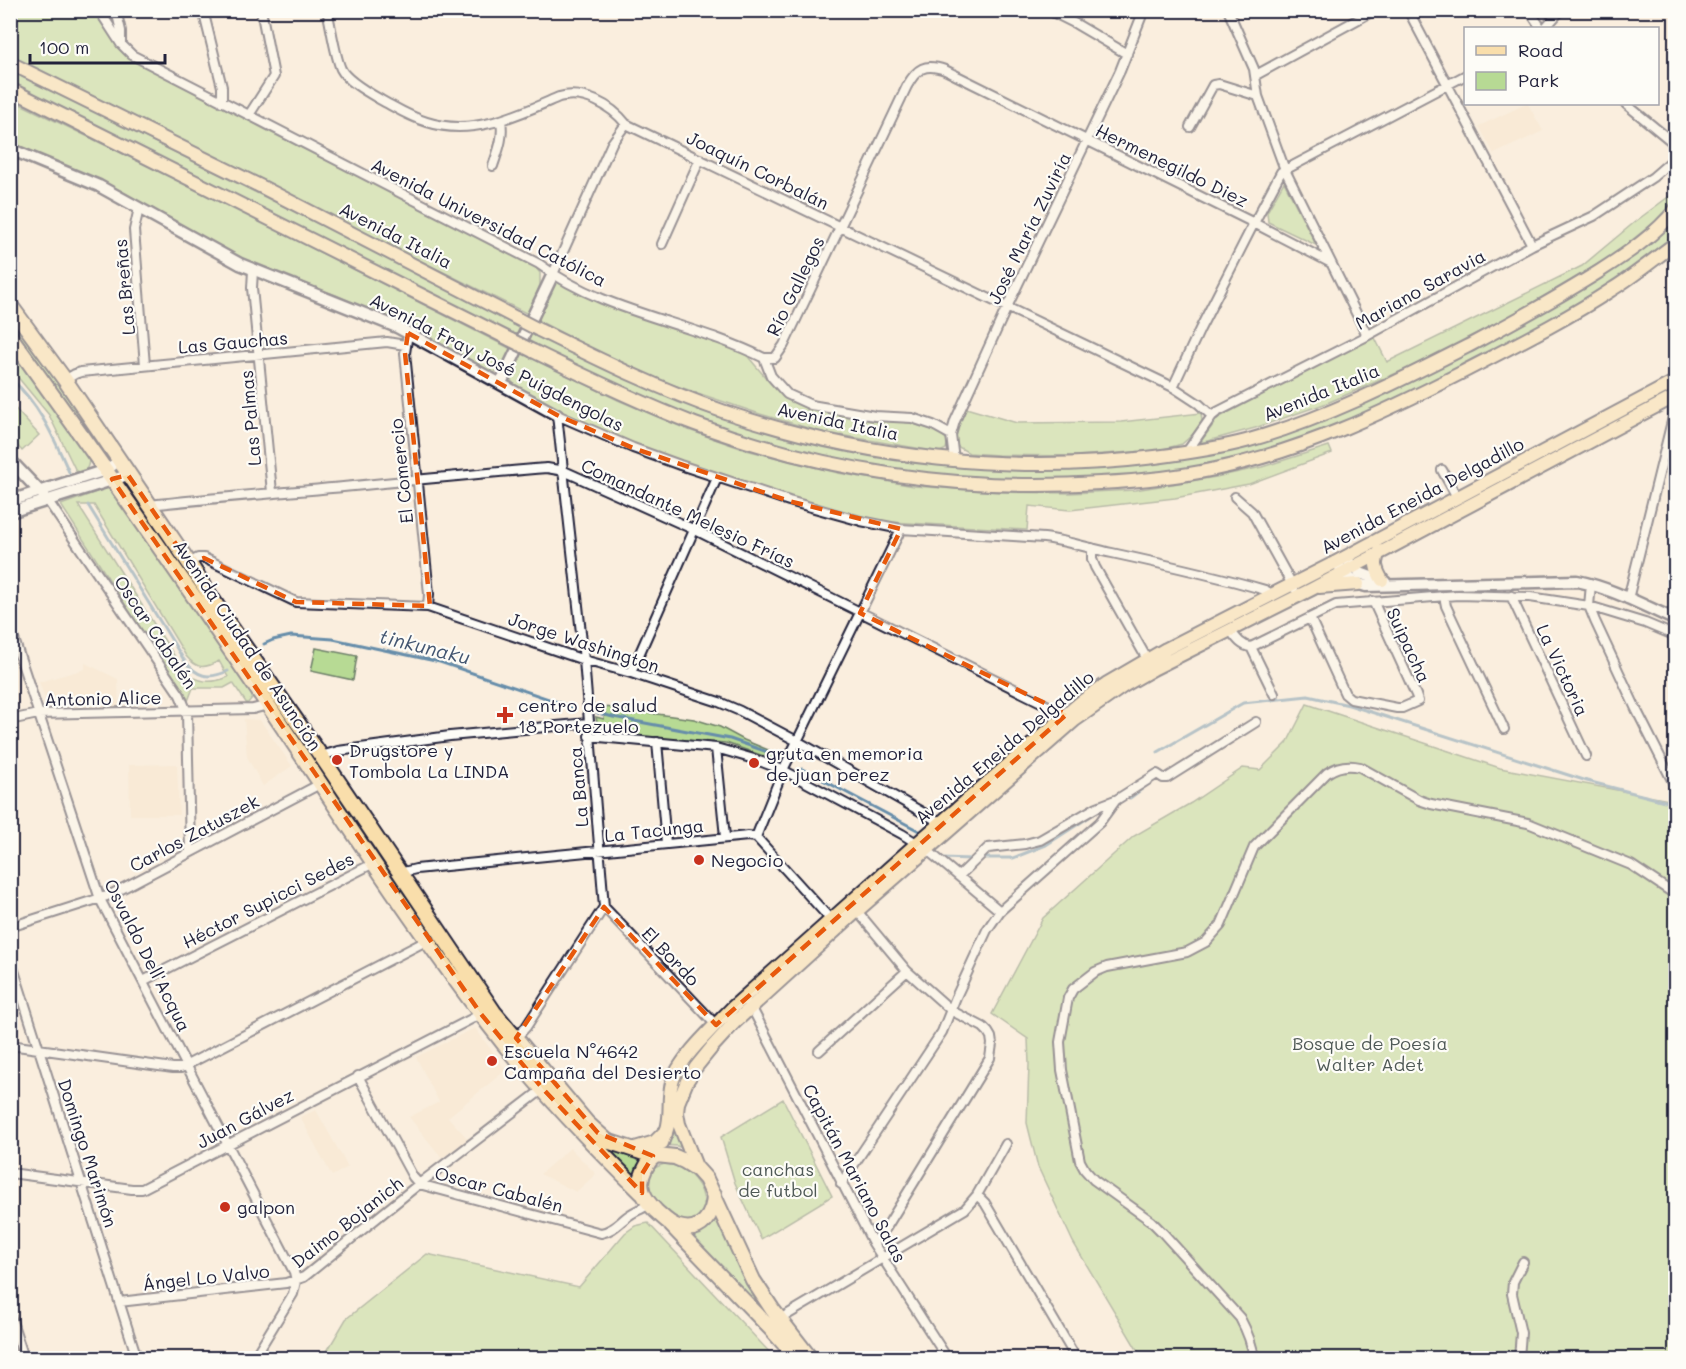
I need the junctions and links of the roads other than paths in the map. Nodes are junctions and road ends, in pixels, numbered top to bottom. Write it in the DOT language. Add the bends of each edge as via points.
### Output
graph roads {
  1 [pos="99,10"];
  2 [pos="116,10"];
  3 [pos="203,10"];
  4 [pos="261,10"];
  5 [pos="327,10"];
  6 [pos="1048,10"];
  7 [pos="1144,10"];
  8 [pos="1228,10"];
  9 [pos="1375,10"];
  10 [pos="1408,10"];
  11 [pos="1529,10"];
  12 [pos="1561,10"];
  13 [pos="1542,27"];
  14 [pos="1544,27"];
  15 [pos="121,44"];
  16 [pos="1128,54"];
  17 [pos="10,63"];
  18 [pos="935,66"];
  19 [pos="1256,75"];
  20 [pos="1464,76"];
  21 [pos="1448,85"];
  22 [pos="10,89"];
  23 [pos="1258,96"];
  24 [pos="222,102"];
  25 [pos="1627,105"];
  26 [pos="249,115"];
  27 [pos="501,121"];
  28 [pos="626,124"];
  29 [pos="1190,127"];
  30 [pos="1088,141"];
  31 [pos="1676,145"];
  32 [pos="10,149"];
  33 [pos="1676,157"];
  34 [pos="700,159"];
  35 [pos="493,166"];
  36 [pos="1285,170"];
  37 [pos="139,208"];
  38 [pos="1676,209"];
  39 [pos="1254,223"];
  40 [pos="840,226"];
  41 [pos="1676,243"];
  42 [pos="662,244"];
  43 [pos="1532,244"];
  44 [pos="1331,263"];
  45 [pos="253,270"];
  46 [pos="553,274"];
  47 [pos="10,305"];
  48 [pos="1007,307"];
  49 [pos="408,333"];
  50 [pos="1367,335"];
  51 [pos="10,336"];
  52 [pos="405,345"];
  53 [pos="260,354"];
  54 [pos="764,358"];
  55 [pos="145,365"];
  56 [pos="65,380"];
  57 [pos="1676,381"];
  58 [pos="501,383"];
  59 [pos="1173,387"];
  60 [pos="1675,396"];
  61 [pos="557,415"];
  62 [pos="1212,416"];
  63 [pos="951,435"];
  64 [pos="1186,453"];
  65 [pos="10,460"];
  66 [pos="954,460"];
  67 [pos="119,461"];
  68 [pos="1442,470"];
  69 [pos="564,471"];
  70 [pos="109,475"];
  71 [pos="128,475"];
  72 [pos="417,478"];
  73 [pos="717,478"];
  74 [pos="39,491"];
  75 [pos="272,492"];
  76 [pos="1235,497"];
  77 [pos="1457,497"];
  78 [pos="10,501"];
  79 [pos="48,501"];
  80 [pos="150,506"];
  81 [pos="10,512"];
  82 [pos="901,529"];
  83 [pos="695,530"];
  84 [pos="1092,548"];
  85 [pos="1380,551"];
  86 [pos="189,563"];
  87 [pos="1344,564"];
  88 [pos="1387,583"];
  89 [pos="1358,584"];
  90 [pos="1591,584"];
  91 [pos="1312,589"];
  92 [pos="1295,590"];
  93 [pos="1272,594"];
  94 [pos="1444,596"];
  95 [pos="1512,596"];
  96 [pos="1628,598"];
  97 [pos="1373,601"];
  98 [pos="1589,606"];
  99 [pos="428,607"];
  100 [pos="860,613"];
  101 [pos="1310,618"];
  102 [pos="1676,620"];
  103 [pos="10,627"];
  104 [pos="1230,630"];
  105 [pos="1673,634"];
  106 [pos="1676,644"];
  107 [pos="1251,647"];
  108 [pos="1146,659"];
  109 [pos="584,660"];
  110 [pos="631,673"];
  111 [pos="1274,694"];
  112 [pos="268,705"];
  113 [pos="187,712"];
  114 [pos="38,714"];
  115 [pos="1071,717"];
  116 [pos="10,720"];
  117 [pos="1256,722"];
  118 [pos="588,723"];
  119 [pos="1504,729"];
  120 [pos="589,736"];
  121 [pos="797,741"];
  122 [pos="657,742"];
  123 [pos="716,748"];
  124 [pos="321,756"];
  125 [pos="1587,756"];
  126 [pos="783,770"];
  127 [pos="320,784"];
  128 [pos="1676,788"];
  129 [pos="1116,800"];
  130 [pos="945,826"];
  131 [pos="725,837"];
  132 [pos="756,837"];
  133 [pos="666,843"];
  134 [pos="921,846"];
  135 [pos="599,851"];
  136 [pos="190,852"];
  137 [pos="374,863"];
  138 [pos="399,873"];
  139 [pos="959,876"];
  140 [pos="1676,895"];
  141 [pos="100,899"];
  142 [pos="604,907"];
  143 [pos="857,910"];
  144 [pos="1000,911"];
  145 [pos="834,924"];
  146 [pos="10,927"];
  147 [pos="428,940"];
  148 [pos="10,958"];
  149 [pos="908,971"];
  150 [pos="143,981"];
  151 [pos="747,1003"];
  152 [pos="951,1011"];
  153 [pos="481,1014"];
  154 [pos="716,1025"];
  155 [pos="516,1038"];
  156 [pos="10,1045"];
  157 [pos="40,1050"];
  158 [pos="819,1051"];
  159 [pos="187,1066"];
  160 [pos="358,1076"];
  161 [pos="543,1089"];
  162 [pos="665,1133"];
  163 [pos="227,1144"];
  164 [pos="1006,1144"];
  165 [pos="633,1150"];
  166 [pos="655,1155"];
  167 [pos="697,1169"];
  168 [pos="10,1173"];
  169 [pos="82,1183"];
  170 [pos="419,1184"];
  171 [pos="841,1184"];
  172 [pos="714,1194"];
  173 [pos="977,1196"];
  174 [pos="646,1199"];
  175 [pos="667,1221"];
  176 [pos="873,1243"];
  177 [pos="882,1258"];
  178 [pos="1524,1262"];
  179 [pos="296,1281"];
  180 [pos="119,1302"];
  181 [pos="10,1315"];
  182 [pos="780,1319"];
  183 [pos="24,1359"];
  184 [pos="137,1359"];
  185 [pos="254,1359"];
  186 [pos="797,1359"];
  187 [pos="810,1359"];
  188 [pos="947,1359"];
  189 [pos="1076,1359"];
  190 [pos="1254,1359"];
  191 [pos="1519,1359"];
  1 -- 15 [label="street, Avenida Universidad Católica"];
  2 -- 15 [label="street"];
  3 -- 24 [label="street" via="222,87"];
  4 -- 26 [label="street" via="274,76"];
  5 -- 27 [label="street, Joaquín Corbalán" via="342,70 373,95 404,113 441,126"];
  6 -- 16 [label="street"];
  7 -- 16 [label="street, José María Zuviría"];
  8 -- 19 [label="street"];
  9 -- 19 [label="street"];
  10 -- 21 [label="street"];
  11 -- 13 [label="street"];
  12 -- 14 [label="street"];
  15 -- 24 [label="street, Avenida Universidad Católica" via="132,55"];
  16 -- 30 [label="street, José María Zuviría"];
  17 -- 66 [label="main road, Avenida Italia, bridge" via="651,383 745,418 814,437"];
  18 -- 30 [label="street, Hermenegildo Diez"];
  18 -- 40 [label="street, Río Gallegos" via="922,68 911,78"];
  19 -- 23 [label="street"];
  20 -- 21 [label="street, Hermenegildo Diez"];
  21 -- 36 [label="street, Hermenegildo Diez"];
  21 -- 43 [label="street"];
  22 -- 41 [label="main road, bridge" via="533,351 694,424 803,458 958,482 1033,486 1119,482 1240,463 1289,448 1356,423 1569,315"];
  23 -- 29 [label="street" via="1213,84"];
  23 -- 36 [label="street"];
  24 -- 26 [label="street, Avenida Universidad Católica"];
  25 -- 31 [label="street"];
  26 -- 46 [label="street, Avenida Universidad Católica"];
  27 -- 28 [label="street, Joaquín Corbalán" via="567,95 585,97 612,109"];
  27 -- 35 [label="street"];
  28 -- 34 [label="street, Joaquín Corbalán"];
  28 -- 46 [label="street" via="612,143"];
  30 -- 39 [label="street, Hermenegildo Diez"];
  30 -- 48 [label="street, José María Zuviría"];
  32 -- 37 [label="street, Avenida Fray José Puigdengolas" via="99,186"];
  33 -- 43 [label="street, Mariano Saravia" via="1604,210"];
  34 -- 40 [label="street, Joaquín Corbalán"];
  34 -- 42 [label="street"];
  36 -- 39 [label="street, Hermenegildo Diez"];
  36 -- 44 [label="street"];
  37 -- 45 [label="street, Avenida Fray José Puigdengolas"];
  37 -- 55 [label="street, Las Breñas" via="134,230"];
  38 -- 64 [label="main road, Avenida Italia" via="1640,244 1591,277 1430,365 1284,428"];
  39 -- 44 [label="street"];
  39 -- 59 [label="street"];
  40 -- 48 [label="street, Joaquín Corbalán"];
  40 -- 54 [label="street, Río Gallegos" via="784,345 775,358"];
  43 -- 50 [label="street, Mariano Saravia"];
  44 -- 50 [label="street"];
  45 -- 49 [label="street, Avenida Fray José Puigdengolas"];
  45 -- 53 [label="street, Las Palmas"];
  46 -- 54 [label="street, Avenida Universidad Católica" via="602,299"];
  46 -- 58 [label="street"];
  47 -- 56 [label="highway, Avenida Ciudad de Asunción"];
  48 -- 59 [label="street, Joaquín Corbalán"];
  48 -- 63 [label="street, José María Zuviría"];
  49 -- 52 [label="street, El Comercio"];
  49 -- 58 [label="street, Avenida Fray José Puigdengolas"];
  50 -- 62 [label="street, Mariano Saravia"];
  51 -- 70 [label="highway, Avenida Ciudad de Asunción"];
  52 -- 53 [label="street, Las Gauchas" via="387,342"];
  52 -- 72 [label="street, El Comercio"];
  53 -- 55 [label="street, Las Gauchas"];
  53 -- 75 [label="street, Las Palmas"];
  54 -- 63 [label="street" via="771,376 787,394 811,405 912,418"];
  55 -- 56 [label="street, Las Gauchas" via="81,372"];
  56 -- 67 [label="highway, Avenida Ciudad de Asunción"];
  57 -- 77 [label="main road, Avenida Eneida Delgadillo"];
  58 -- 61 [label="street, Avenida Fray José Puigdengolas"];
  59 -- 62 [label="street, Joaquín Corbalán"];
  60 -- 85 [label="main road, Avenida Eneida Delgadillo"];
  60 -- 96 [label="street"];
  61 -- 69 [label="street, La Banca"];
  61 -- 73 [label="street, Avenida Fray José Puigdengolas"];
  62 -- 64 [label="street, Mariano Saravia"];
  63 -- 66 [label="street, José María Zuviría"];
  64 -- 66 [label="main road, Avenida Italia" via="1068,464"];
  65 -- 74 [label="street, Oscar Cabalén"];
  67 -- 70 [label="street"];
  67 -- 71 [label="highway, Avenida Ciudad de Asunción"];
  68 -- 77 [label="street"];
  69 -- 72 [label="street, Comandante Melesio Frías" via="547,468"];
  69 -- 83 [label="street, Comandante Melesio Frías"];
  69 -- 109 [label="street, La Banca"];
  70 -- 71 [label="street"];
  70 -- 74 [label="street"];
  70 -- 79 [label="street"];
  70 -- 112 [label="highway, Avenida Ciudad de Asunción"];
  71 -- 80 [label="highway, Avenida Ciudad de Asunción"];
  72 -- 75 [label="street, Comandante Melesio Frías"];
  72 -- 99 [label="street, El Comercio"];
  73 -- 82 [label="street, Avenida Fray José Puigdengolas"];
  73 -- 83 [label="street"];
  74 -- 78 [label="street"];
  74 -- 79 [label="street, Oscar Cabalén"];
  75 -- 80 [label="street, Comandante Melesio Frías"];
  76 -- 92 [label="street" via="1252,512"];
  77 -- 87 [label="main road, Avenida Eneida Delgadillo"];
  79 -- 81 [label="street"];
  79 -- 113 [label="street, Oscar Cabalén" via="180,695"];
  80 -- 86 [label="highway, Avenida Ciudad de Asunción"];
  82 -- 84 [label="street, Avenida Fray José Puigdengolas" via="1050,539"];
  82 -- 100 [label="street"];
  83 -- 100 [label="street, Comandante Melesio Frías"];
  83 -- 110 [label="street"];
  84 -- 93 [label="street, Avenida Fray José Puigdengolas" via="1207,573"];
  84 -- 108 [label="street" via="1095,567"];
  85 -- 87 [label="main road, Avenida Eneida Delgadillo"];
  85 -- 88 [label="main road" via="1375,563"];
  86 -- 99 [label="street, Jorge Washington" via="204,558 296,602"];
  86 -- 124 [label="highway, Avenida Ciudad de Asunción"];
  87 -- 88 [label="street"];
  87 -- 89 [label="street"];
  87 -- 91 [label="main road, Avenida Eneida Delgadillo"];
  87 -- 92 [label="main road, Avenida Eneida Delgadillo"];
  88 -- 89 [label="street"];
  88 -- 90 [label="street"];
  89 -- 91 [label="main road"];
  90 -- 96 [label="street"];
  90 -- 98 [label="street"];
  91 -- 92 [label="main road, Avenida Eneida Delgadillo"];
  92 -- 93 [label="main road, Avenida Eneida Delgadillo"];
  92 -- 104 [label="main road, Avenida Eneida Delgadillo"];
  93 -- 108 [label="main road, Avenida Eneida Delgadillo"];
  94 -- 95 [label="street"];
  94 -- 97 [label="street"];
  94 -- 119 [label="street"];
  95 -- 98 [label="street"];
  95 -- 125 [label="street, La Victoria"];
  96 -- 102 [label="street"];
  97 -- 101 [label="street" via="1336,605"];
  97 -- 101 [label="street, Suipacha" via="1418,701 1402,708 1351,699 1345,694"];
  98 -- 105 [label="street"];
  98 -- 128 [label="street"];
  99 -- 109 [label="street, Jorge Washington"];
  100 -- 115 [label="street, Comandante Melesio Frías"];
  100 -- 121 [label="street"];
  101 -- 107 [label="street"];
  103 -- 114 [label="street, Osvaldo Dell'Acqua"];
  104 -- 107 [label="street" via="1245,647"];
  104 -- 115 [label="main road, Avenida Eneida Delgadillo"];
  105 -- 106 [label="street"];
  107 -- 111 [label="street"];
  108 -- 115 [label="main road, Avenida Eneida Delgadillo" via="1106,684"];
  109 -- 110 [label="street, Jorge Washington"];
  109 -- 118 [label="street, La Banca"];
  110 -- 121 [label="street, Jorge Washington" via="729,706"];
  112 -- 113 [label="street, Antonio Alice"];
  112 -- 127 [label="highway, Avenida Ciudad de Asunción"];
  113 -- 114 [label="street, Antonio Alice"];
  113 -- 136 [label="street, Oscar Cabalén"];
  114 -- 116 [label="street, Antonio Alice"];
  114 -- 141 [label="street, Osvaldo Dell'Acqua"];
  115 -- 130 [label="main road, Avenida Eneida Delgadillo"];
  117 -- 129 [label="street" via="1167,778 1157,774"];
  118 -- 120 [label="street, La Banca"];
  118 -- 124 [label="street" via="450,736"];
  120 -- 122 [label="street"];
  120 -- 135 [label="street, La Banca"];
  121 -- 126 [label="street"];
  121 -- 130 [label="street, Jorge Washington"];
  122 -- 123 [label="street"];
  122 -- 133 [label="street"];
  123 -- 126 [label="street"];
  123 -- 131 [label="street"];
  124 -- 138 [label="highway, Avenida Ciudad de Asunción"];
  126 -- 132 [label="street"];
  126 -- 134 [label="street"];
  127 -- 136 [label="street, Carlos Zatuszek"];
  127 -- 137 [label="highway, Avenida Ciudad de Asunción"];
  129 -- 139 [label="street" via="1040,840 987,848"];
  129 -- 144 [label="street" via="1100,822"];
  130 -- 134 [label="main road, Avenida Eneida Delgadillo"];
  131 -- 132 [label="street, La Tacunga"];
  131 -- 133 [label="street, La Tacunga"];
  132 -- 145 [label="street"];
  133 -- 135 [label="street, La Tacunga"];
  134 -- 139 [label="street"];
  134 -- 143 [label="main road, Avenida Eneida Delgadillo"];
  134 -- 145 [label="main road, Avenida Eneida Delgadillo"];
  135 -- 138 [label="street, La Tacunga"];
  135 -- 142 [label="street, La Banca"];
  136 -- 141 [label="street, Carlos Zatuszek"];
  137 -- 147 [label="highway, Avenida Ciudad de Asunción"];
  137 -- 150 [label="street, Héctor Supicci Sedes"];
  138 -- 155 [label="highway, Avenida Ciudad de Asunción"];
  139 -- 144 [label="street"];
  140 -- 190 [label="street" via="1631,865 1528,823 1431,804 1360,767 1347,765 1327,772 1254,847 1221,925 1206,942 1187,952 1107,967 1073,989 1068,998 1060,1054 1084,1170 1151,1221 1202,1275 1240,1318 1253,1346"];
  141 -- 146 [label="street, Carlos Zatuszek"];
  141 -- 150 [label="street, Osvaldo Dell'Acqua"];
  142 -- 154 [label="street, El Bordo"];
  142 -- 155 [label="street"];
  143 -- 145 [label="main road, Avenida Eneida Delgadillo"];
  143 -- 149 [label="street"];
  144 -- 152 [label="street" via="987,930"];
  145 -- 151 [label="main road, Avenida Eneida Delgadillo"];
  147 -- 153 [label="highway, Avenida Ciudad de Asunción"];
  147 -- 159 [label="street"];
  148 -- 157 [label="street, Domingo Marimón"];
  149 -- 152 [label="street"];
  149 -- 158 [label="street"];
  150 -- 159 [label="street, Osvaldo Dell'Acqua"];
  151 -- 154 [label="main road, Avenida Eneida Delgadillo"];
  151 -- 167 [label="main road, Avenida Eneida Delgadillo" via="681,1092 679,1124"];
  151 -- 171 [label="street, Capitán Mariano Salas"];
  152 -- 171 [label="street" via="942,1032"];
  152 -- 176 [label="street" via="988,1032 992,1044 990,1058"];
  153 -- 160 [label="street, Juan Gálvez"];
  153 -- 161 [label="highway, Avenida Ciudad de Asunción"];
  154 -- 162 [label="main road, Avenida Eneida Delgadillo" via="674,1077"];
  155 -- 165 [label="highway, Avenida Ciudad de Asunción" via="587,1123 607,1141"];
  156 -- 157 [label="street"];
  157 -- 159 [label="street" via="173,1068"];
  157 -- 169 [label="street, Domingo Marimón"];
  159 -- 163 [label="street, Osvaldo Dell'Acqua"];
  160 -- 163 [label="street, Juan Gálvez"];
  160 -- 170 [label="street, Oscar Cabalén"];
  161 -- 170 [label="street, Daimo Bojanich"];
  161 -- 174 [label="highway, Avenida Ciudad de Asunción"];
  162 -- 165 [label="highway" via="656,1143"];
  162 -- 166 [label="main road, Avenida Eneida Delgadillo"];
  163 -- 169 [label="street, Juan Gálvez" via="142,1189"];
  163 -- 179 [label="street, Osvaldo Dell'Acqua"];
  164 -- 173 [label="street"];
  165 -- 166 [label="highway, Avenida Ciudad de Asunción"];
  166 -- 167 [label="highway" via="675,1157"];
  166 -- 174 [label="highway" via="640,1181"];
  167 -- 172 [label="highway"];
  168 -- 169 [label="street, Juan Gálvez"];
  169 -- 180 [label="street, Domingo Marimón"];
  170 -- 174 [label="street, Oscar Cabalén" via="601,1233 614,1228"];
  170 -- 179 [label="street, Daimo Bojanich"];
  171 -- 176 [label="street, Capitán Mariano Salas"];
  172 -- 175 [label="highway" via="711,1214 700,1225 677,1227"];
  172 -- 182 [label="highway" via="753,1280"];
  173 -- 177 [label="street" via="965,1209"];
  173 -- 189 [label="street" via="985,1203"];
  174 -- 175 [label="highway"];
  175 -- 186 [label="highway"];
  176 -- 177 [label="street, Capitán Mariano Salas"];
  177 -- 182 [label="street"];
  177 -- 188 [label="street, Capitán Mariano Salas"];
  178 -- 191 [label="street" via="1513,1282 1512,1294 1521,1333"];
  179 -- 180 [label="street, Ángel Lo Valvo"];
  179 -- 185 [label="street, Daimo Bojanich" via="293,1294"];
  180 -- 184 [label="street, Domingo Marimón"];
  181 -- 183 [label="street"];
  182 -- 187 [label="highway"];
}
